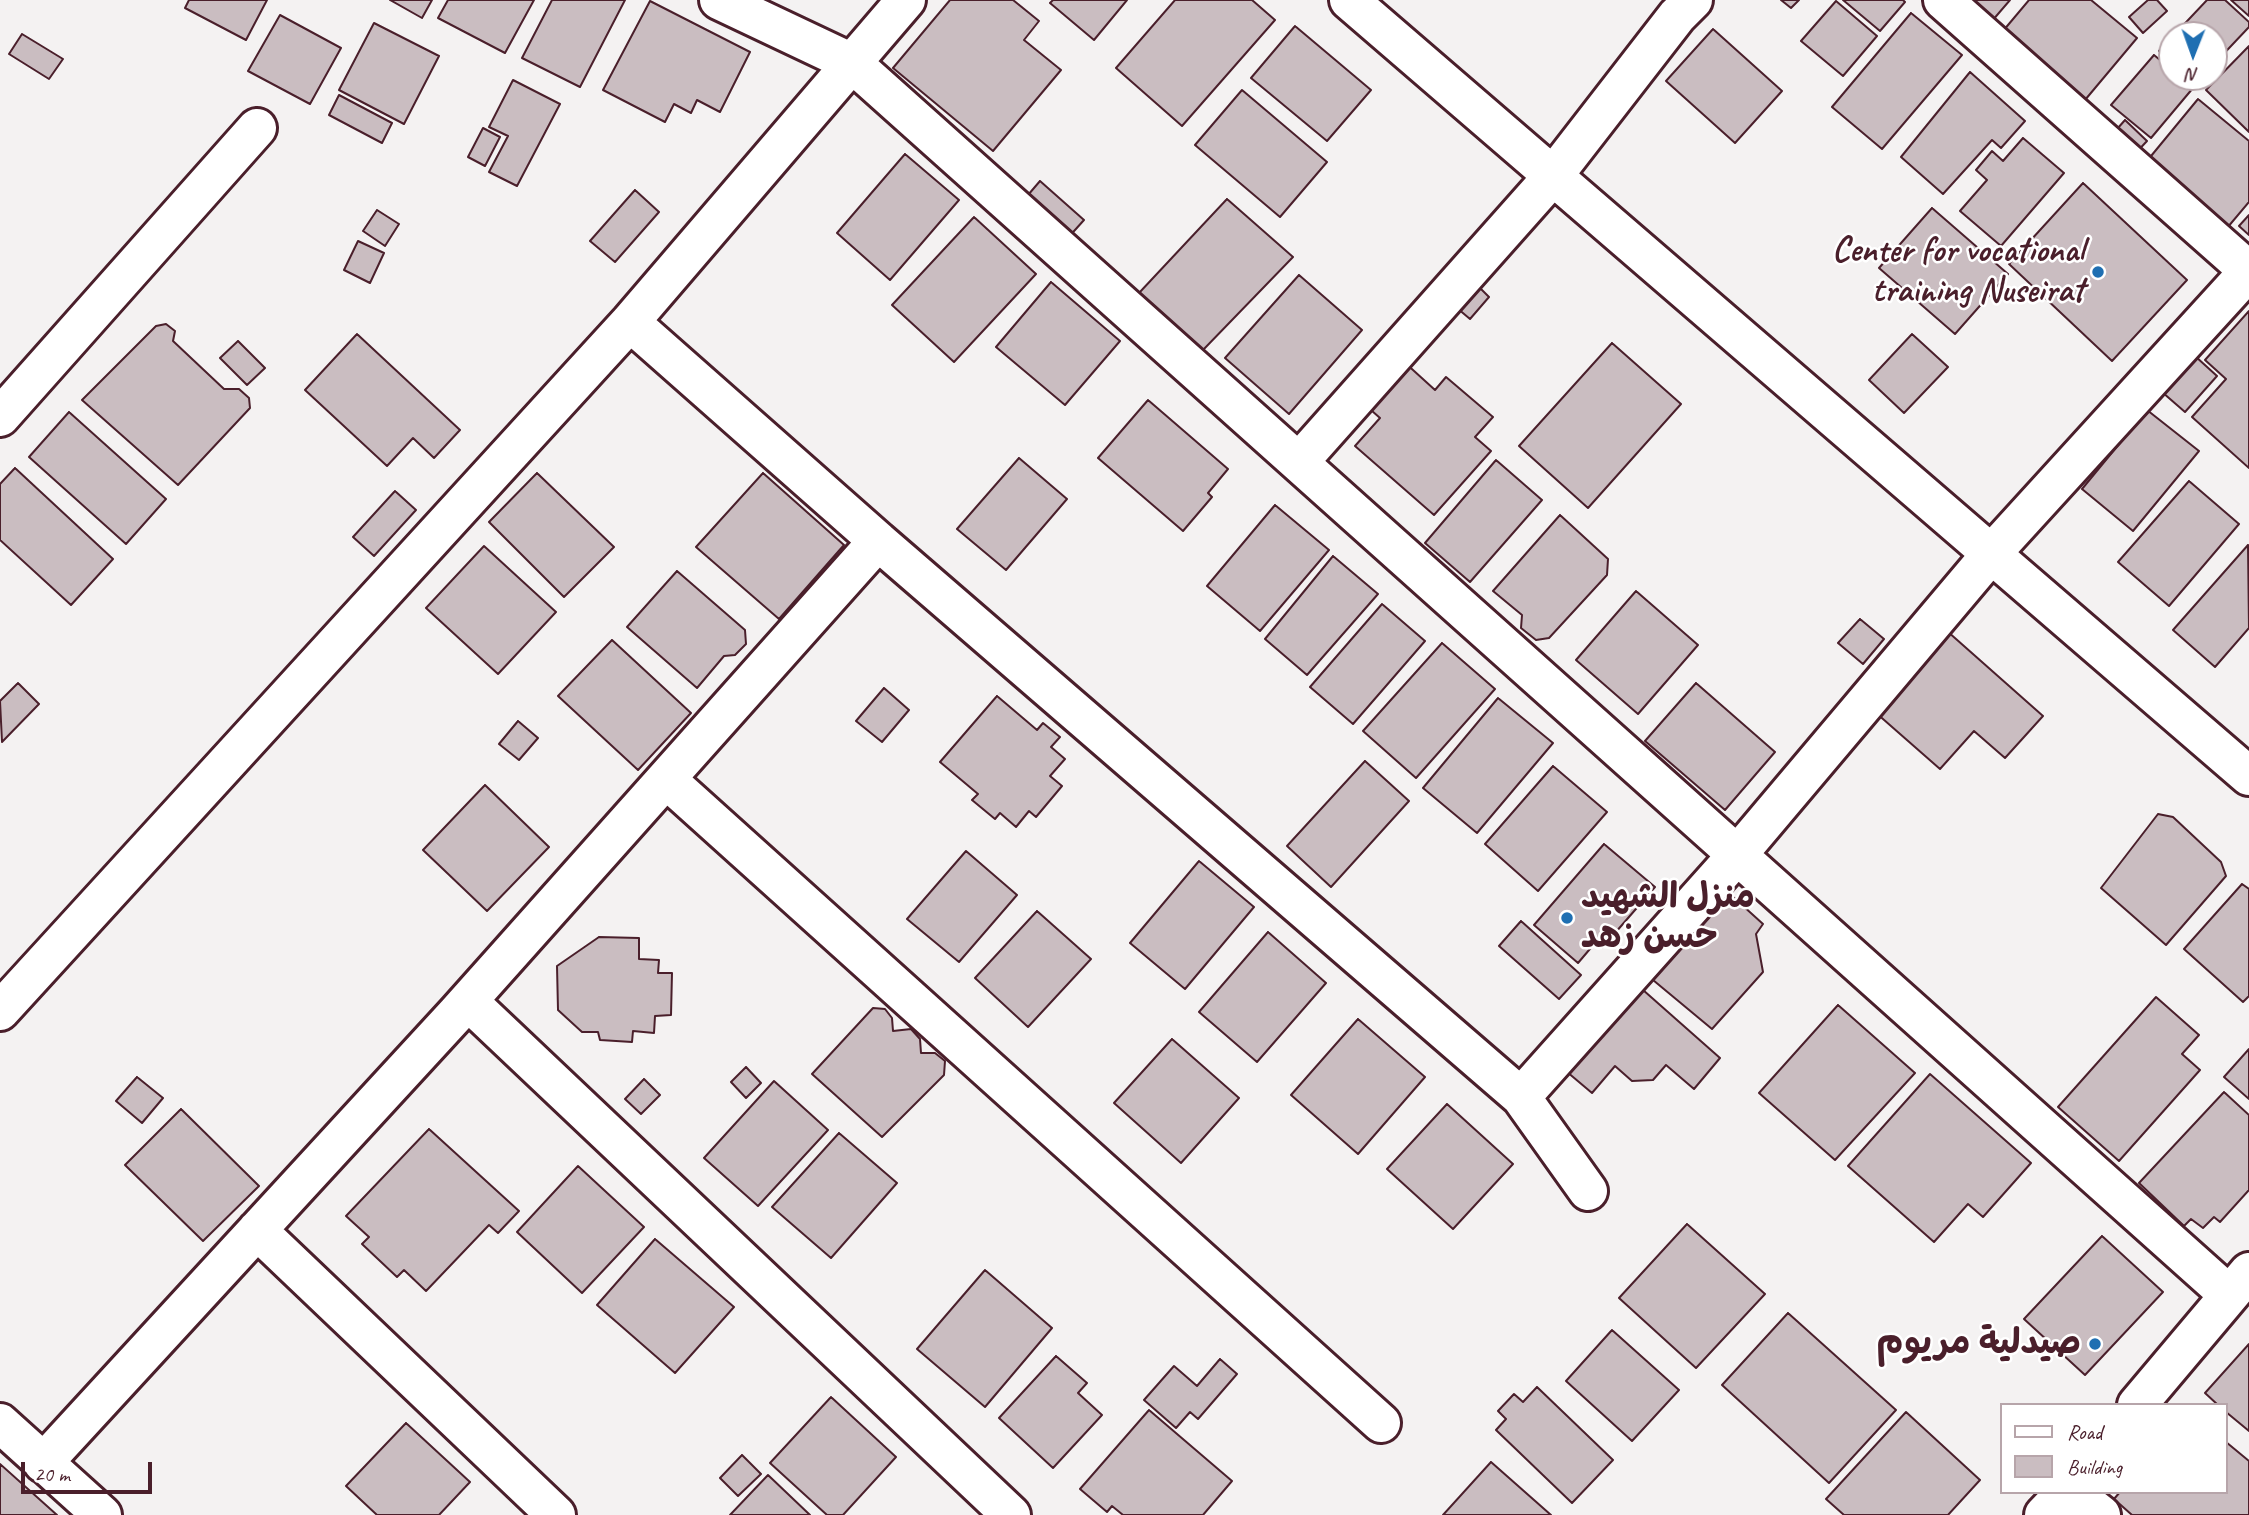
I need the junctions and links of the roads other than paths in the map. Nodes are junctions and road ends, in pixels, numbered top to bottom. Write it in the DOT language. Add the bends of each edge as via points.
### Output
graph roads {
  1 [pos="719,0"];
  2 [pos="906,0"];
  3 [pos="1349,0"];
  4 [pos="1693,0"];
  5 [pos="1943,0"];
  6 [pos="852,63"];
  7 [pos="257,128"];
  8 [pos="1552,176"];
  9 [pos="2249,271"];
  10 [pos="630,322"];
  11 [pos="0,416"];
  12 [pos="1299,462"];
  13 [pos="878,541"];
  14 [pos="1992,554"];
  15 [pos="2249,776"];
  16 [pos="666,779"];
  17 [pos="1738,854"];
  18 [pos="468,1001"];
  19 [pos="0,1011"];
  20 [pos="1521,1097"];
  21 [pos="1588,1191"];
  22 [pos="257,1230"];
  23 [pos="2238,1283"];
  24 [pos="2139,1403"];
  25 [pos="0,1423"];
  26 [pos="1381,1423"];
  27 [pos="43,1463"];
  28 [pos="2064,1494"];
  29 [pos="2075,1494"];
  30 [pos="102,1515"];
  31 [pos="556,1515"];
  32 [pos="1011,1515"];
  33 [pos="2044,1515"];
  34 [pos="2101,1515"];
  1 -- 6 [label="street"];
  2 -- 6 [label="street"];
  3 -- 8 [label="street"];
  4 -- 8 [label="street"];
  5 -- 9 [label="street"];
  6 -- 10 [label="street"];
  6 -- 12 [label="street"];
  7 -- 11 [label="street"];
  8 -- 12 [label="street"];
  8 -- 14 [label="street"];
  9 -- 14 [label="street"];
  10 -- 13 [label="street"];
  10 -- 19 [label="street"];
  12 -- 17 [label="street"];
  13 -- 16 [label="street"];
  13 -- 20 [label="street"];
  14 -- 15 [label="street"];
  14 -- 17 [label="street"];
  16 -- 18 [label="street"];
  16 -- 26 [label="street"];
  17 -- 20 [label="street"];
  17 -- 23 [label="street"];
  18 -- 22 [label="street"];
  18 -- 32 [label="street"];
  20 -- 21 [label="street"];
  22 -- 27 [label="street"];
  22 -- 31 [label="street"];
  23 -- 24 [label="street"];
  25 -- 27 [label="street"];
  27 -- 30 [label="street"];
  28 -- 33 [label="street"];
  29 -- 34 [label="street"];
}
